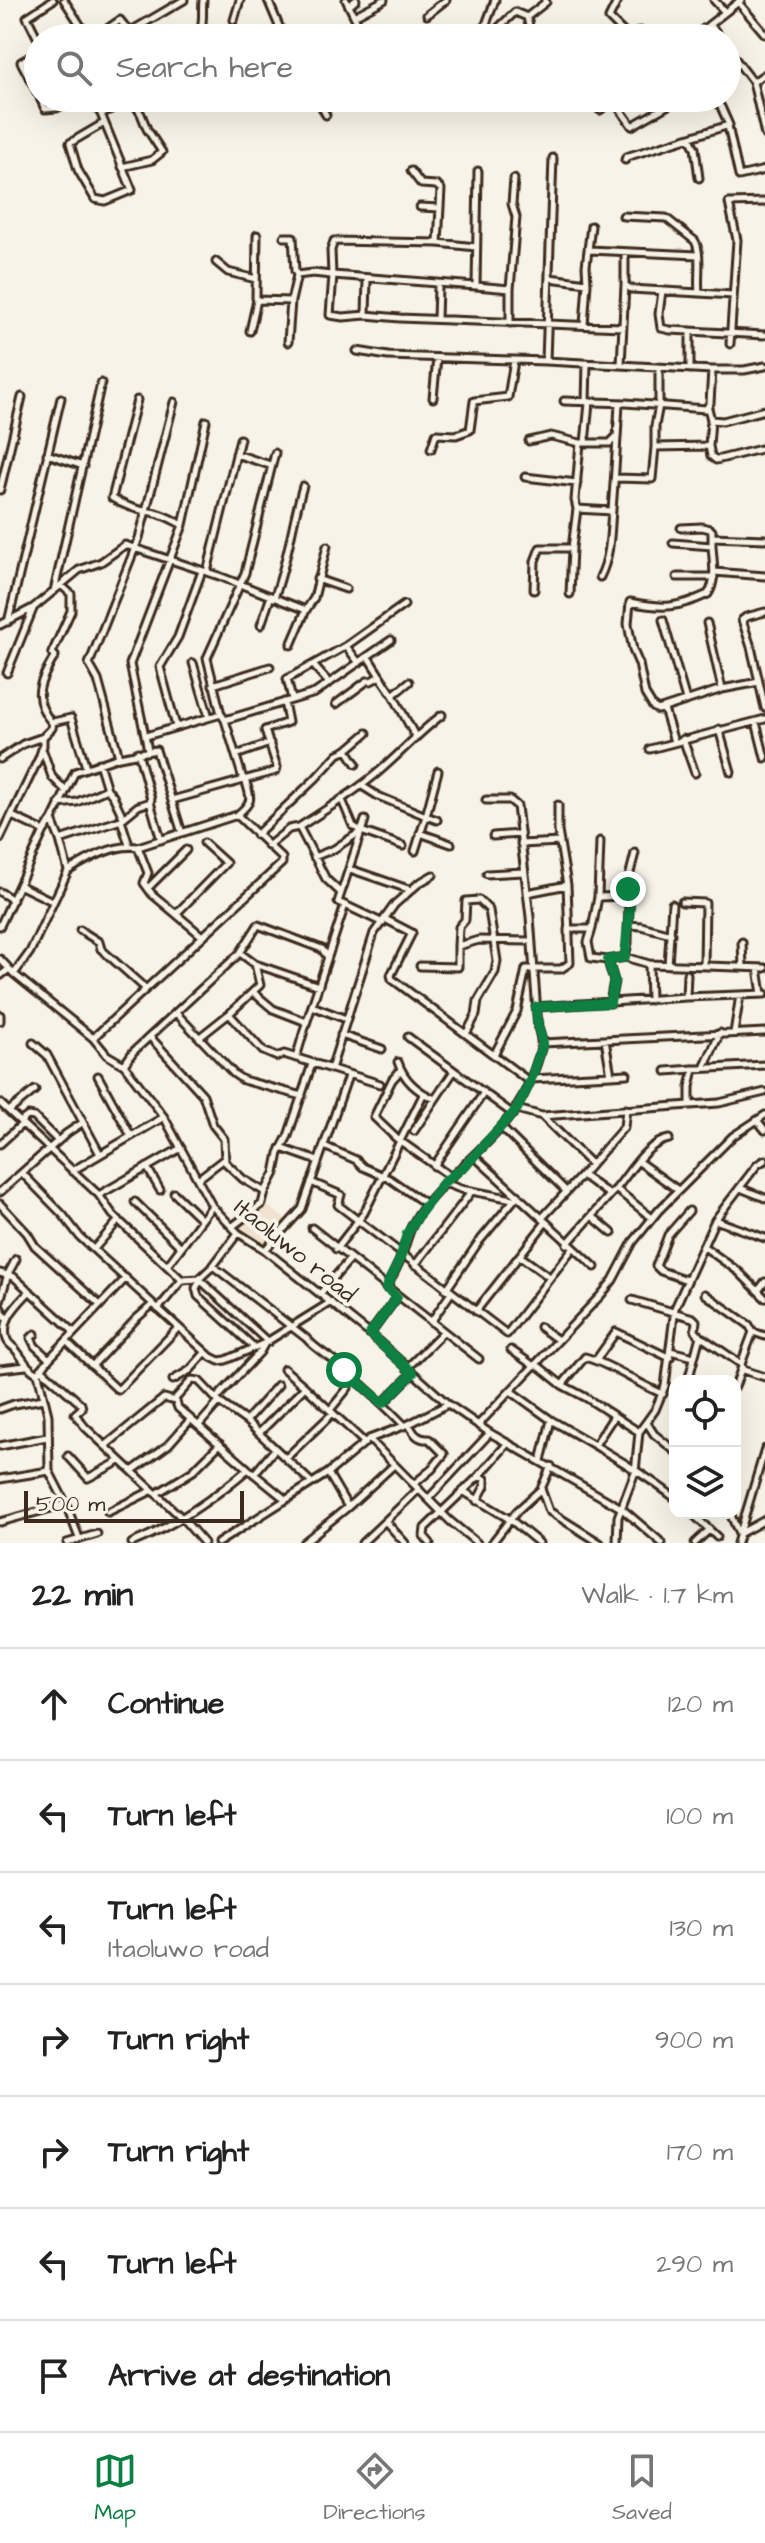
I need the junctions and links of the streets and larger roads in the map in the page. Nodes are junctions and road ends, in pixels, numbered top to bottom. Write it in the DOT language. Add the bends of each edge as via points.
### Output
graph roads {
  1 [pos="53,0"];
  2 [pos="64,0"];
  3 [pos="184,0"];
  4 [pos="203,0"];
  5 [pos="240,0"];
  6 [pos="268,0"];
  7 [pos="356,0"];
  8 [pos="384,0"];
  9 [pos="446,0"];
  10 [pos="495,0"];
  11 [pos="618,0"];
  12 [pos="714,0"];
  13 [pos="546,1"];
  14 [pos="740,1"];
  15 [pos="348,3"];
  16 [pos="724,11"];
  17 [pos="427,15"];
  18 [pos="354,16"];
  19 [pos="527,17"];
  20 [pos="234,20"];
  21 [pos="30,24"];
  22 [pos="80,24"];
  23 [pos="143,24"];
  24 [pos="202,24"];
  25 [pos="278,24"];
  26 [pos="358,24"];
  27 [pos="487,24"];
  28 [pos="502,24"];
  29 [pos="529,24"];
  30 [pos="615,24"];
  31 [pos="710,24"];
  32 [pos="765,34"];
  33 [pos="741,68"];
  34 [pos="765,74"];
  35 [pos="753,82"];
  36 [pos="105,112"];
  37 [pos="140,112"];
  38 [pos="324,112"];
  39 [pos="624,112"];
  40 [pos="655,112"];
  41 [pos="723,112"];
  42 [pos="101,114"];
  43 [pos="326,115"];
  44 [pos="104,123"];
  45 [pos="728,126"];
  46 [pos="765,135"];
  47 [pos="690,138"];
  48 [pos="553,158"];
  49 [pos="625,160"];
  50 [pos="122,167"];
  51 [pos="765,170"];
  52 [pos="411,171"];
  53 [pos="478,171"];
  54 [pos="699,178"];
  55 [pos="514,179"];
  56 [pos="765,202"];
  57 [pos="420,207"];
  58 [pos="440,208"];
  59 [pos="623,216"];
  60 [pos="591,226"];
  61 [pos="257,235"];
  62 [pos="284,237"];
  63 [pos="438,243"];
  64 [pos="476,247"];
  65 [pos="589,250"];
  66 [pos="625,252"];
  67 [pos="698,255"];
  68 [pos="216,262"];
  69 [pos="297,275"];
  70 [pos="332,275"];
  71 [pos="550,278"];
  72 [pos="256,279"];
  73 [pos="367,279"];
  74 [pos="436,283"];
  75 [pos="587,283"];
  76 [pos="625,285"];
  77 [pos="476,286"];
  78 [pos="510,289"];
  79 [pos="662,291"];
  80 [pos="699,293"];
  81 [pos="733,295"];
  82 [pos="257,300"];
  83 [pos="291,301"];
  84 [pos="366,315"];
  85 [pos="437,319"];
  86 [pos="510,323"];
  87 [pos="547,323"];
  88 [pos="584,325"];
  89 [pos="622,327"];
  90 [pos="250,331"];
  91 [pos="690,331"];
  92 [pos="731,333"];
  93 [pos="765,335"];
  94 [pos="288,342"];
  95 [pos="730,344"];
  96 [pos="357,351"];
  97 [pos="437,358"];
  98 [pos="514,361"];
  99 [pos="546,361"];
  100 [pos="587,363"];
  101 [pos="621,365"];
  102 [pos="765,366"];
  103 [pos="659,368"];
  104 [pos="690,369"];
  105 [pos="712,370"];
  106 [pos="101,383"];
  107 [pos="22,397"];
  108 [pos="61,398"];
  109 [pos="433,398"];
  110 [pos="137,400"];
  111 [pos="564,401"];
  112 [pos="174,402"];
  113 [pos="587,403"];
  114 [pos="619,404"];
  115 [pos="659,405"];
  116 [pos="708,408"];
  117 [pos="765,410"];
  118 [pos="711,420"];
  119 [pos="206,421"];
  120 [pos="617,436"];
  121 [pos="240,439"];
  122 [pos="529,441"];
  123 [pos="583,443"];
  124 [pos="709,446"];
  125 [pos="655,447"];
  126 [pos="765,448"];
  127 [pos="431,449"];
  128 [pos="275,453"];
  129 [pos="47,454"];
  130 [pos="236,454"];
  131 [pos="270,465"];
  132 [pos="83,466"];
  133 [pos="525,477"];
  134 [pos="616,478"];
  135 [pos="577,483"];
  136 [pos="303,486"];
  137 [pos="0,490"];
  138 [pos="577,509"];
  139 [pos="612,511"];
  140 [pos="146,513"];
  141 [pos="183,525"];
  142 [pos="681,528"];
  143 [pos="712,537"];
  144 [pos="765,539"];
  145 [pos="673,543"];
  146 [pos="327,546"];
  147 [pos="712,546"];
  148 [pos="136,548"];
  149 [pos="572,548"];
  150 [pos="170,559"];
  151 [pos="205,571"];
  152 [pos="714,575"];
  153 [pos="765,576"];
  154 [pos="600,577"];
  155 [pos="677,577"];
  156 [pos="317,579"];
  157 [pos="61,585"];
  158 [pos="240,585"];
  159 [pos="346,589"];
  160 [pos="534,590"];
  161 [pos="54,592"];
  162 [pos="570,594"];
  163 [pos="273,597"];
  164 [pos="404,605"];
  165 [pos="33,608"];
  166 [pos="306,610"];
  167 [pos="765,612"];
  168 [pos="663,620"];
  169 [pos="8,622"];
  170 [pos="707,623"];
  171 [pos="0,625"];
  172 [pos="261,625"];
  173 [pos="391,640"];
  174 [pos="291,645"];
  175 [pos="346,646"];
  176 [pos="368,657"];
  177 [pos="193,663"];
  178 [pos="359,663"];
  179 [pos="314,666"];
  180 [pos="270,667"];
  181 [pos="7,673"];
  182 [pos="380,676"];
  183 [pos="409,682"];
  184 [pos="759,682"];
  185 [pos="330,683"];
  186 [pos="213,685"];
  187 [pos="722,689"];
  188 [pos="393,695"];
  189 [pos="292,699"];
  190 [pos="686,700"];
  191 [pos="284,702"];
  192 [pos="336,704"];
  193 [pos="664,708"];
  194 [pos="765,708"];
  195 [pos="442,715"];
  196 [pos="209,717"];
  197 [pos="223,717"];
  198 [pos="765,719"];
  199 [pos="756,722"];
  200 [pos="52,723"];
  201 [pos="176,726"];
  202 [pos="719,729"];
  203 [pos="367,733"];
  204 [pos="146,736"];
  205 [pos="415,736"];
  206 [pos="43,737"];
  207 [pos="683,739"];
  208 [pos="674,742"];
  209 [pos="270,743"];
  210 [pos="43,746"];
  211 [pos="650,749"];
  212 [pos="148,750"];
  213 [pos="347,750"];
  214 [pos="138,752"];
  215 [pos="236,755"];
  216 [pos="765,756"];
  217 [pos="119,757"];
  218 [pos="0,759"];
  219 [pos="99,763"];
  220 [pos="356,764"];
  221 [pos="86,767"];
  222 [pos="438,771"];
  223 [pos="731,772"];
  224 [pos="695,773"];
  225 [pos="244,779"];
  226 [pos="362,786"];
  227 [pos="107,789"];
  228 [pos="65,790"];
  229 [pos="172,800"];
  230 [pos="342,800"];
  231 [pos="486,800"];
  232 [pos="150,802"];
  233 [pos="58,804"];
  234 [pos="558,805"];
  235 [pos="237,815"];
  236 [pos="12,816"];
  237 [pos="426,816"];
  238 [pos="122,819"];
  239 [pos="52,820"];
  240 [pos="365,820"];
  241 [pos="437,820"];
  242 [pos="299,827"];
  243 [pos="44,831"];
  244 [pos="361,831"];
  245 [pos="2,832"];
  246 [pos="182,833"];
  247 [pos="420,833"];
  248 [pos="520,834"];
  249 [pos="256,835"];
  250 [pos="493,836"];
  251 [pos="0,839"];
  252 [pos="60,840"];
  253 [pos="161,840"];
  254 [pos="600,841"];
  255 [pos="560,842"];
  256 [pos="204,843"];
  257 [pos="451,844"];
  258 [pos="521,844"];
  259 [pos="129,845"];
  260 [pos="268,846"];
  261 [pos="403,846"];
  262 [pos="138,847"];
  263 [pos="186,850"];
  264 [pos="415,851"];
  265 [pos="635,853"];
  266 [pos="314,857"];
  267 [pos="350,869"];
  268 [pos="68,871"];
  269 [pos="524,872"];
  270 [pos="487,874"];
  271 [pos="433,875"];
  272 [pos="19,885"];
  273 [pos="567,885"];
  274 [pos="148,888"];
  275 [pos="411,890"];
  276 [pos="0,892"];
  277 [pos="341,893"];
  278 [pos="527,893"];
  279 [pos="598,897"];
  280 [pos="628,898"];
  281 [pos="13,900"];
  282 [pos="52,901"];
  283 [pos="682,902"];
  284 [pos="672,904"];
  285 [pos="345,905"];
  286 [pos="176,914"];
  287 [pos="384,921"];
  288 [pos="629,925"];
  289 [pos="0,926"];
  290 [pos="592,929"];
  291 [pos="80,930"];
  292 [pos="671,934"];
  293 [pos="202,936"];
  294 [pos="567,937"];
  295 [pos="494,941"];
  296 [pos="531,942"];
  297 [pos="742,942"];
  298 [pos="458,946"];
  299 [pos="240,953"];
  300 [pos="327,956"];
  301 [pos="625,957"];
  302 [pos="0,959"];
  303 [pos="608,960"];
  304 [pos="255,964"];
  305 [pos="649,964"];
  306 [pos="668,965"];
  307 [pos="420,966"];
  308 [pos="704,966"];
  309 [pos="743,967"];
  310 [pos="762,968"];
  311 [pos="9,969"];
  312 [pos="533,970"];
  313 [pos="14,974"];
  314 [pos="687,974"];
  315 [pos="0,976"];
  316 [pos="319,986"];
  317 [pos="146,989"];
  318 [pos="254,993"];
  319 [pos="763,994"];
  320 [pos="740,995"];
  321 [pos="686,997"];
  322 [pos="650,1000"];
  323 [pos="610,1003"];
  324 [pos="312,1006"];
  325 [pos="536,1007"];
  326 [pos="176,1013"];
  327 [pos="229,1014"];
  328 [pos="346,1019"];
  329 [pos="306,1024"];
  330 [pos="765,1032"];
  331 [pos="720,1033"];
  332 [pos="734,1033"];
  333 [pos="466,1034"];
  334 [pos="341,1035"];
  335 [pos="151,1037"];
  336 [pos="200,1037"];
  337 [pos="408,1037"];
  338 [pos="93,1038"];
  339 [pos="605,1040"];
  340 [pos="33,1043"];
  341 [pos="543,1043"];
  342 [pos="382,1049"];
  343 [pos="494,1055"];
  344 [pos="296,1058"];
  345 [pos="398,1062"];
  346 [pos="312,1064"];
  347 [pos="124,1065"];
  348 [pos="765,1065"];
  349 [pos="704,1068"];
  350 [pos="331,1069"];
  351 [pos="694,1069"];
  352 [pos="400,1071"];
  353 [pos="454,1071"];
  354 [pos="666,1071"];
  355 [pos="627,1074"];
  356 [pos="611,1075"];
  357 [pos="98,1076"];
  358 [pos="348,1076"];
  359 [pos="531,1081"];
  360 [pos="380,1084"];
  361 [pos="35,1090"];
  362 [pos="765,1092"];
  363 [pos="483,1094"];
  364 [pos="423,1095"];
  365 [pos="302,1096"];
  366 [pos="435,1099"];
  367 [pos="0,1103"];
  368 [pos="690,1105"];
  369 [pos="626,1109"];
  370 [pos="9,1111"];
  371 [pos="515,1111"];
  372 [pos="765,1115"];
  373 [pos="542,1116"];
  374 [pos="164,1117"];
  375 [pos="757,1120"];
  376 [pos="22,1123"];
  377 [pos="82,1123"];
  378 [pos="502,1128"];
  379 [pos="765,1130"];
  380 [pos="414,1131"];
  381 [pos="131,1136"];
  382 [pos="669,1139"];
  383 [pos="399,1140"];
  384 [pos="58,1141"];
  385 [pos="0,1144"];
  386 [pos="324,1146"];
  387 [pos="181,1148"];
  388 [pos="281,1148"];
  389 [pos="49,1149"];
  390 [pos="100,1154"];
  391 [pos="474,1156"];
  392 [pos="224,1159"];
  393 [pos="765,1160"];
  394 [pos="318,1161"];
  395 [pos="639,1162"];
  396 [pos="591,1164"];
  397 [pos="434,1166"];
  398 [pos="147,1167"];
  399 [pos="72,1171"];
  400 [pos="22,1173"];
  401 [pos="582,1175"];
  402 [pos="383,1176"];
  403 [pos="451,1177"];
  404 [pos="198,1179"];
  405 [pos="311,1182"];
  406 [pos="444,1182"];
  407 [pos="740,1188"];
  408 [pos="616,1189"];
  409 [pos="160,1190"];
  410 [pos="678,1190"];
  411 [pos="472,1191"];
  412 [pos="566,1191"];
  413 [pos="0,1192"];
  414 [pos="265,1192"];
  415 [pos="174,1193"];
  416 [pos="99,1195"];
  417 [pos="610,1195"];
  418 [pos="515,1197"];
  419 [pos="765,1198"];
  420 [pos="135,1202"];
  421 [pos="0,1204"];
  422 [pos="426,1204"];
  423 [pos="212,1206"];
  424 [pos="689,1211"];
  425 [pos="592,1216"];
  426 [pos="652,1218"];
  427 [pos="201,1219"];
  428 [pos="119,1220"];
  429 [pos="357,1220"];
  430 [pos="544,1220"];
  431 [pos="715,1220"];
  432 [pos="233,1226"];
  433 [pos="312,1228"];
  434 [pos="238,1233"];
  435 [pos="612,1233"];
  436 [pos="765,1238"];
  437 [pos="570,1246"];
  438 [pos="703,1246"];
  439 [pos="181,1247"];
  440 [pos="94,1249"];
  441 [pos="336,1249"];
  442 [pos="265,1250"];
  443 [pos="401,1255"];
  444 [pos="520,1256"];
  445 [pos="16,1259"];
  446 [pos="350,1259"];
  447 [pos="415,1265"];
  448 [pos="167,1266"];
  449 [pos="213,1266"];
  450 [pos="595,1267"];
  451 [pos="0,1273"];
  452 [pos="7,1275"];
  453 [pos="549,1277"];
  454 [pos="126,1278"];
  455 [pos="182,1280"];
  456 [pos="200,1280"];
  457 [pos="687,1280"];
  458 [pos="765,1282"];
  459 [pos="386,1288"];
  460 [pos="30,1291"];
  461 [pos="449,1291"];
  462 [pos="758,1291"];
  463 [pos="320,1294"];
  464 [pos="705,1294"];
  465 [pos="397,1297"];
  466 [pos="765,1298"];
  467 [pos="632,1300"];
  468 [pos="0,1301"];
  469 [pos="331,1302"];
  470 [pos="99,1304"];
  471 [pos="155,1306"];
  472 [pos="0,1307"];
  473 [pos="476,1311"];
  474 [pos="674,1312"];
  475 [pos="7,1319"];
  476 [pos="431,1322"];
  477 [pos="540,1327"];
  478 [pos="178,1328"];
  479 [pos="292,1328"];
  480 [pos="74,1332"];
  481 [pos="443,1332"];
  482 [pos="753,1332"];
  483 [pos="35,1334"];
  484 [pos="370,1334"];
  485 [pos="700,1336"];
  486 [pos="765,1336"];
  487 [pos="558,1340"];
  488 [pos="66,1341"];
  489 [pos="266,1342"];
  490 [pos="255,1348"];
  491 [pos="511,1350"];
  492 [pos="205,1353"];
  493 [pos="670,1354"];
  494 [pos="694,1357"];
  495 [pos="49,1359"];
  496 [pos="479,1359"];
  497 [pos="596,1360"];
  498 [pos="535,1365"];
  499 [pos="26,1366"];
  500 [pos="92,1366"];
  501 [pos="741,1366"];
  502 [pos="407,1368"];
  503 [pos="0,1369"];
  504 [pos="284,1369"];
  505 [pos="40,1372"];
  506 [pos="413,1373"];
  507 [pos="690,1375"];
  508 [pos="738,1375"];
  509 [pos="765,1377"];
  510 [pos="173,1380"];
  511 [pos="278,1385"];
  512 [pos="562,1385"];
  513 [pos="305,1387"];
  514 [pos="348,1388"];
  515 [pos="512,1392"];
  516 [pos="663,1394"];
  517 [pos="44,1399"];
  518 [pos="217,1400"];
  519 [pos="175,1401"];
  520 [pos="383,1403"];
  521 [pos="448,1404"];
  522 [pos="0,1409"];
  523 [pos="332,1411"];
  524 [pos="614,1416"];
  525 [pos="192,1419"];
  526 [pos="551,1420"];
  527 [pos="246,1421"];
  528 [pos="647,1422"];
  529 [pos="406,1424"];
  530 [pos="199,1425"];
  531 [pos="478,1425"];
  532 [pos="639,1432"];
  533 [pos="259,1433"];
  534 [pos="490,1433"];
  535 [pos="47,1437"];
  536 [pos="367,1441"];
  537 [pos="508,1443"];
  538 [pos="220,1444"];
  539 [pos="595,1445"];
  540 [pos="0,1446"];
  541 [pos="105,1446"];
  542 [pos="670,1447"];
  543 [pos="275,1449"];
  544 [pos="765,1449"];
  545 [pos="68,1456"];
  546 [pos="286,1458"];
  547 [pos="120,1461"];
  548 [pos="541,1461"];
  549 [pos="394,1465"];
  550 [pos="551,1466"];
  551 [pos="248,1469"];
  552 [pos="49,1471"];
  553 [pos="132,1471"];
  554 [pos="635,1472"];
  555 [pos="328,1473"];
  556 [pos="254,1474"];
  557 [pos="479,1476"];
  558 [pos="0,1479"];
  559 [pos="312,1483"];
  560 [pos="416,1486"];
  561 [pos="541,1489"];
  562 [pos="463,1491"];
  563 [pos="153,1493"];
  564 [pos="669,1493"];
  565 [pos="429,1498"];
  566 [pos="285,1499"];
  567 [pos="477,1501"];
  568 [pos="66,1504"];
  569 [pos="348,1507"];
  570 [pos="621,1508"];
  571 [pos="442,1511"];
  572 [pos="108,1512"];
  573 [pos="183,1519"];
  574 [pos="698,1519"];
  575 [pos="733,1519"];
  576 [pos="511,1520"];
  577 [pos="765,1520"];
  578 [pos="0,1522"];
  579 [pos="386,1522"];
  580 [pos="709,1529"];
  581 [pos="97,1534"];
  582 [pos="739,1534"];
  583 [pos="717,1537"];
  584 [pos="228,1540"];
  585 [pos="73,1541"];
  586 [pos="132,1543"];
  587 [pos="204,1543"];
  588 [pos="218,1543"];
  589 [pos="303,1543"];
  590 [pos="362,1543"];
  591 [pos="405,1543"];
  592 [pos="430,1543"];
  593 [pos="477,1543"];
  594 [pos="492,1543"];
  595 [pos="539,1543"];
  596 [pos="600,1543"];
  597 [pos="617,1543"];
  598 [pos="662,1543"];
  599 [pos="695,1543"];
  600 [pos="737,1543"];
  1 -- 21 [label="street" via="27,17"];
  2 -- 22 [label="street"];
  3 -- 23 [label="street"];
  4 -- 24 [label="street"];
  5 -- 20 [label="street"];
  6 -- 25 [label="street"];
  7 -- 15 [label="street"];
  8 -- 18 [label="street"];
  9 -- 17 [label="street"];
  10 -- 27 [label="street"];
  11 -- 30 [label="street" via="609,18"];
  12 -- 16 [label="street"];
  13 -- 19 [label="street"];
  14 -- 16 [label="street"];
  14 -- 32 [label="street"];
  15 -- 18 [label="street"];
  16 -- 31 [label="street"];
  18 -- 26 [label="street"];
  19 -- 28 [label="street" via="515,12"];
  19 -- 29 [label="street"];
  33 -- 35 [label="street"];
  34 -- 35 [label="street"];
  35 -- 46 [label="street"];
  36 -- 42 [label="street"];
  37 -- 50 [label="street" via="162,152"];
  38 -- 43 [label="street"];
  39 -- 40 [label="street" via="632,126"];
  41 -- 45 [label="street"];
  42 -- 44 [label="street"];
  44 -- 50 [label="street"];
  44 -- 50 [label="street" via="70,143 95,199 105,201 132,190"];
  45 -- 47 [label="street"];
  45 -- 51 [label="street" via="739,176"];
  47 -- 49 [label="street"];
  47 -- 54 [label="street"];
  48 -- 71 [label="street"];
  52 -- 58 [label="street" via="424,186 439,187"];
  53 -- 64 [label="street"];
  55 -- 78 [label="street"];
  56 -- 81 [label="street" via="729,203 737,240"];
  57 -- 58 [label="street"];
  58 -- 63 [label="street"];
  59 -- 67 [label="street" via="666,218 695,241"];
  60 -- 65 [label="street"];
  61 -- 72 [label="street"];
  62 -- 69 [label="street" via="293,237"];
  63 -- 64 [label="street"];
  63 -- 70 [label="street" via="334,241"];
  64 -- 77 [label="street"];
  65 -- 66 [label="street"];
  65 -- 75 [label="street"];
  66 -- 67 [label="street"];
  66 -- 76 [label="street"];
  67 -- 80 [label="street"];
  68 -- 72 [label="street" via="228,272"];
  69 -- 70 [label="street"];
  69 -- 83 [label="street"];
  70 -- 73 [label="street"];
  70 -- 84 [label="street" via="330,315"];
  71 -- 75 [label="street"];
  71 -- 87 [label="street"];
  72 -- 82 [label="street"];
  73 -- 74 [label="street"];
  73 -- 84 [label="street"];
  74 -- 77 [label="street"];
  74 -- 85 [label="street"];
  75 -- 88 [label="street"];
  76 -- 79 [label="street"];
  76 -- 89 [label="street"];
  77 -- 78 [label="street"];
  78 -- 86 [label="street"];
  79 -- 80 [label="street"];
  79 -- 91 [label="street" via="661,328"];
  80 -- 81 [label="street"];
  81 -- 92 [label="street"];
  82 -- 83 [label="street"];
  82 -- 90 [label="street"];
  83 -- 94 [label="street"];
  84 -- 85 [label="street"];
  85 -- 86 [label="street"];
  86 -- 87 [label="street"];
  87 -- 88 [label="street"];
  87 -- 99 [label="street"];
  88 -- 89 [label="street"];
  89 -- 101 [label="street"];
  91 -- 92 [label="street"];
  91 -- 104 [label="street"];
  92 -- 93 [label="street"];
  92 -- 95 [label="street"];
  96 -- 97 [label="street"];
  97 -- 98 [label="street"];
  97 -- 109 [label="street"];
  98 -- 99 [label="street"];
  98 -- 127 [label="street" via="508,397 474,401 470,430 436,434"];
  99 -- 100 [label="street"];
  100 -- 101 [label="street"];
  100 -- 113 [label="street"];
  101 -- 103 [label="street"];
  102 -- 105 [label="street"];
  103 -- 104 [label="street"];
  103 -- 115 [label="street"];
  104 -- 105 [label="street"];
  105 -- 116 [label="street"];
  106 -- 132 [label="street"];
  107 -- 137 [label="street"];
  108 -- 129 [label="street"];
  110 -- 140 [label="street" via="112,496"];
  111 -- 113 [label="street"];
  112 -- 140 [label="street"];
  113 -- 114 [label="street"];
  113 -- 123 [label="street"];
  114 -- 115 [label="street"];
  114 -- 120 [label="street"];
  115 -- 116 [label="street"];
  115 -- 125 [label="street"];
  116 -- 118 [label="street"];
  117 -- 118 [label="street"];
  118 -- 124 [label="street"];
  119 -- 141 [label="street"];
  120 -- 123 [label="street" via="610,443"];
  120 -- 134 [label="street"];
  121 -- 130 [label="street"];
  122 -- 123 [label="street" via="551,436"];
  123 -- 135 [label="street"];
  124 -- 125 [label="street"];
  124 -- 126 [label="street" via="716,460"];
  125 -- 134 [label="street" via="652,479"];
  128 -- 131 [label="street"];
  129 -- 132 [label="street"];
  129 -- 169 [label="street"];
  130 -- 131 [label="street"];
  130 -- 151 [label="street"];
  131 -- 158 [label="street"];
  132 -- 161 [label="street"];
  133 -- 135 [label="street"];
  134 -- 139 [label="street"];
  135 -- 138 [label="street"];
  136 -- 163 [label="street"];
  138 -- 139 [label="street"];
  138 -- 149 [label="street"];
  139 -- 154 [label="street" via="609,553"];
  140 -- 141 [label="street"];
  140 -- 148 [label="street"];
  141 -- 150 [label="street"];
  142 -- 143 [label="street" via="707,528"];
  143 -- 144 [label="street"];
  143 -- 147 [label="street"];
  145 -- 147 [label="street"];
  146 -- 156 [label="street"];
  147 -- 152 [label="street"];
  148 -- 150 [label="street"];
  148 -- 157 [label="street" via="123,546"];
  148 -- 217 [label="street" via="89,664"];
  149 -- 160 [label="street" via="540,548"];
  149 -- 162 [label="street"];
  150 -- 151 [label="street"];
  150 -- 204 [label="street" via="130,664"];
  151 -- 158 [label="street"];
  151 -- 201 [label="street" via="160,667"];
  152 -- 153 [label="street"];
  152 -- 155 [label="street"];
  152 -- 193 [label="street" via="708,594 678,607 630,602 628,624 645,694 653,707"];
  156 -- 159 [label="street"];
  156 -- 166 [label="street"];
  157 -- 161 [label="street"];
  157 -- 200 [label="street" via="72,598 71,611 38,691"];
  158 -- 163 [label="street"];
  158 -- 186 [label="street" via="207,658"];
  161 -- 165 [label="street"];
  163 -- 166 [label="street"];
  163 -- 172 [label="street"];
  164 -- 175 [label="street"];
  165 -- 169 [label="street"];
  165 -- 181 [label="street"];
  166 -- 174 [label="street"];
  167 -- 184 [label="street" via="742,620"];
  168 -- 190 [label="street"];
  169 -- 171 [label="street"];
  170 -- 187 [label="street"];
  173 -- 176 [label="street"];
  175 -- 178 [label="street"];
  175 -- 179 [label="street"];
  176 -- 178 [label="street"];
  176 -- 182 [label="street"];
  177 -- 196 [label="street"];
  178 -- 185 [label="street"];
  179 -- 185 [label="street"];
  179 -- 189 [label="street" via="287,679"];
  180 -- 186 [label="street"];
  182 -- 188 [label="street"];
  182 -- 192 [label="street"];
  183 -- 188 [label="street"];
  184 -- 187 [label="street"];
  184 -- 194 [label="street"];
  185 -- 189 [label="street"];
  186 -- 197 [label="street"];
  187 -- 190 [label="street"];
  188 -- 205 [label="street"];
  189 -- 191 [label="street"];
  190 -- 193 [label="street"];
  191 -- 197 [label="street"];
  191 -- 209 [label="street" via="289,720 265,730"];
  193 -- 208 [label="street"];
  195 -- 205 [label="street"];
  196 -- 197 [label="street"];
  196 -- 201 [label="street"];
  197 -- 215 [label="street"];
  198 -- 199 [label="street"];
  199 -- 202 [label="street"];
  199 -- 216 [label="street"];
  200 -- 206 [label="street"];
  200 -- 221 [label="street" via="71,718"];
  201 -- 204 [label="street"];
  202 -- 207 [label="street"];
  202 -- 223 [label="street"];
  203 -- 213 [label="street"];
  204 -- 212 [label="street"];
  205 -- 226 [label="street"];
  206 -- 210 [label="street"];
  206 -- 218 [label="street"];
  207 -- 208 [label="street"];
  207 -- 224 [label="street"];
  208 -- 211 [label="street"];
  209 -- 215 [label="street"];
  209 -- 225 [label="street" via="277,769"];
  210 -- 228 [label="street" via="52,777"];
  210 -- 236 [label="street"];
  212 -- 214 [label="street"];
  212 -- 229 [label="street" via="158,752"];
  213 -- 220 [label="street"];
  213 -- 249 [label="street"];
  214 -- 217 [label="street"];
  214 -- 232 [label="street"];
  215 -- 225 [label="street"];
  217 -- 219 [label="street"];
  219 -- 221 [label="street"];
  219 -- 227 [label="street"];
  221 -- 228 [label="street" via="75,772"];
  222 -- 237 [label="street"];
  225 -- 229 [label="street"];
  225 -- 235 [label="street" via="251,801"];
  226 -- 230 [label="street"];
  226 -- 237 [label="street"];
  227 -- 233 [label="street"];
  227 -- 238 [label="street"];
  228 -- 233 [label="street"];
  229 -- 246 [label="street"];
  230 -- 242 [label="street"];
  230 -- 244 [label="street" via="353,826"];
  231 -- 248 [label="street" via="510,800 517,806"];
  232 -- 238 [label="street"];
  232 -- 253 [label="street"];
  233 -- 239 [label="street"];
  234 -- 255 [label="street"];
  235 -- 246 [label="street"];
  235 -- 249 [label="street"];
  236 -- 243 [label="street"];
  236 -- 245 [label="street"];
  237 -- 241 [label="street"];
  237 -- 247 [label="street"];
  238 -- 252 [label="street"];
  238 -- 259 [label="street"];
  239 -- 243 [label="street"];
  239 -- 252 [label="street"];
  240 -- 244 [label="street"];
  242 -- 260 [label="street"];
  242 -- 266 [label="street"];
  243 -- 272 [label="street"];
  244 -- 261 [label="street"];
  244 -- 266 [label="street"];
  244 -- 267 [label="street"];
  245 -- 251 [label="street"];
  246 -- 253 [label="street"];
  247 -- 257 [label="street"];
  247 -- 264 [label="street"];
  248 -- 250 [label="street"];
  248 -- 258 [label="street"];
  249 -- 260 [label="street"];
  252 -- 268 [label="street"];
  253 -- 262 [label="street"];
  254 -- 279 [label="street"];
  255 -- 258 [label="street"];
  255 -- 273 [label="street"];
  256 -- 286 [label="street" via="226,863"];
  258 -- 269 [label="street"];
  259 -- 262 [label="street"];
  259 -- 268 [label="street"];
  260 -- 293 [label="street" via="282,863"];
  262 -- 274 [label="street"];
  263 -- 274 [label="street"];
  265 -- 280 [label="street"];
  266 -- 277 [label="street"];
  267 -- 275 [label="street"];
  267 -- 277 [label="street"];
  268 -- 282 [label="street"];
  269 -- 270 [label="street"];
  269 -- 278 [label="street"];
  271 -- 275 [label="street"];
  272 -- 281 [label="street"];
  272 -- 282 [label="street"];
  273 -- 278 [label="street"];
  273 -- 294 [label="street"];
  274 -- 286 [label="street"];
  275 -- 287 [label="street"];
  276 -- 281 [label="street"];
  277 -- 285 [label="street" via="338,902"];
  278 -- 296 [label="street"];
  279 -- 280 [label="street"];
  279 -- 290 [label="street"];
  280 -- 288 [label="street"];
  281 -- 289 [label="street"];
  282 -- 313 [label="street" via="30,952"];
  283 -- 308 [label="street" via="705,903"];
  284 -- 292 [label="street"];
  285 -- 287 [label="street"];
  285 -- 300 [label="street"];
  286 -- 293 [label="street"];
  287 -- 328 [label="street" via="370,942"];
  287 -- 333 [label="street" via="412,933 392,979"];
  288 -- 292 [label="street"];
  288 -- 301 [label="street"];
  290 -- 294 [label="street" via="568,929"];
  290 -- 303 [label="street" via="591,958"];
  291 -- 317 [label="street"];
  292 -- 306 [label="street"];
  293 -- 317 [label="street"];
  294 -- 312 [label="street" via="570,963 561,969"];
  295 -- 296 [label="street"];
  295 -- 298 [label="street"];
  295 -- 298 [label="street" via="489,910 479,900 466,901"];
  295 -- 333 [label="street" via="495,972"];
  296 -- 312 [label="street"];
  297 -- 309 [label="street"];
  298 -- 307 [label="street" via="458,967"];
  299 -- 300 [label="street" via="258,925 322,949"];
  299 -- 304 [label="street"];
  299 -- 326 [label="street"];
  300 -- 316 [label="street"];
  301 -- 303 [label="street"];
  301 -- 305 [label="street"];
  302 -- 311 [label="street, Itaoluwo road"];
  303 -- 323 [label="street" via="614,981"];
  304 -- 316 [label="street"];
  304 -- 318 [label="street" via="260,982"];
  305 -- 306 [label="street"];
  305 -- 322 [label="street"];
  306 -- 308 [label="street"];
  308 -- 309 [label="street"];
  309 -- 310 [label="street"];
  310 -- 319 [label="street"];
  311 -- 313 [label="street, Itaoluwo road"];
  311 -- 315 [label="street"];
  312 -- 325 [label="street"];
  312 -- 343 [label="street" via="526,969 517,1011"];
  313 -- 338 [label="street, Itaoluwo road"];
  314 -- 321 [label="street"];
  316 -- 324 [label="street"];
  317 -- 338 [label="street"];
  318 -- 327 [label="street"];
  318 -- 329 [label="street" via="273,1009"];
  319 -- 320 [label="street"];
  320 -- 321 [label="street"];
  320 -- 332 [label="street"];
  321 -- 322 [label="street"];
  322 -- 323 [label="street"];
  323 -- 325 [label="street"];
  324 -- 328 [label="street"];
  324 -- 329 [label="street"];
  325 -- 341 [label="street"];
  326 -- 335 [label="street"];
  326 -- 336 [label="street"];
  327 -- 336 [label="street"];
  327 -- 344 [label="street" via="263,1051"];
  328 -- 334 [label="street"];
  329 -- 344 [label="street"];
  330 -- 332 [label="street"];
  331 -- 332 [label="street"];
  331 -- 339 [label="street"];
  331 -- 349 [label="street"];
  333 -- 343 [label="street"];
  334 -- 342 [label="street"];
  334 -- 350 [label="street"];
  335 -- 347 [label="street"];
  335 -- 392 [label="street" via="203,1095 224,1139"];
  336 -- 365 [label="street" via="243,1080"];
  337 -- 353 [label="street"];
  338 -- 347 [label="street, Itaoluwo road"];
  339 -- 341 [label="street"];
  339 -- 356 [label="street"];
  340 -- 377 [label="street" via="47,1055"];
  341 -- 359 [label="street"];
  343 -- 359 [label="street"];
  344 -- 346 [label="street"];
  345 -- 352 [label="street"];
  346 -- 350 [label="street"];
  346 -- 365 [label="street"];
  347 -- 374 [label="street, Itaoluwo road"];
  348 -- 349 [label="street"];
  349 -- 351 [label="street"];
  350 -- 358 [label="street"];
  351 -- 354 [label="street"];
  351 -- 368 [label="street"];
  352 -- 364 [label="street"];
  352 -- 383 [label="street" via="374,1114"];
  353 -- 363 [label="street"];
  353 -- 366 [label="street"];
  355 -- 356 [label="street"];
  356 -- 359 [label="street"];
  357 -- 381 [label="street"];
  358 -- 360 [label="street"];
  358 -- 386 [label="street"];
  359 -- 371 [label="street"];
  361 -- 370 [label="street"];
  362 -- 368 [label="street"];
  363 -- 371 [label="street"];
  363 -- 397 [label="street"];
  364 -- 366 [label="street"];
  364 -- 383 [label="street"];
  365 -- 388 [label="street"];
  366 -- 380 [label="street"];
  367 -- 370 [label="street"];
  368 -- 369 [label="street"];
  369 -- 373 [label="street"];
  369 -- 396 [label="street" via="624,1127"];
  370 -- 376 [label="street"];
  371 -- 373 [label="street"];
  371 -- 378 [label="street"];
  372 -- 375 [label="street"];
  373 -- 396 [label="street"];
  374 -- 381 [label="street"];
  374 -- 387 [label="street, Itaoluwo road"];
  375 -- 379 [label="street"];
  375 -- 410 [label="street"];
  376 -- 384 [label="street" via="34,1117"];
  376 -- 385 [label="street"];
  376 -- 389 [label="street"];
  377 -- 384 [label="street"];
  377 -- 390 [label="street"];
  378 -- 391 [label="street"];
  378 -- 412 [label="street"];
  381 -- 390 [label="street"];
  382 -- 395 [label="street" via="651,1146"];
  383 -- 397 [label="street"];
  383 -- 402 [label="street"];
  384 -- 389 [label="street"];
  386 -- 394 [label="street"];
  386 -- 402 [label="street"];
  387 -- 398 [label="street"];
  387 -- 404 [label="street, Itaoluwo road"];
  388 -- 394 [label="street"];
  388 -- 414 [label="street"];
  389 -- 399 [label="street"];
  389 -- 400 [label="street"];
  390 -- 399 [label="street"];
  391 -- 403 [label="street"];
  391 -- 418 [label="street"];
  392 -- 404 [label="street"];
  392 -- 414 [label="street"];
  393 -- 407 [label="street"];
  394 -- 405 [label="street"];
  395 -- 408 [label="street"];
  395 -- 410 [label="street"];
  396 -- 401 [label="street"];
  397 -- 403 [label="street"];
  398 -- 409 [label="street"];
  398 -- 416 [label="street"];
  399 -- 416 [label="street"];
  400 -- 413 [label="street"];
  400 -- 440 [label="street"];
  401 -- 412 [label="street"];
  401 -- 417 [label="street"];
  402 -- 422 [label="street"];
  402 -- 429 [label="street"];
  403 -- 406 [label="street"];
  404 -- 423 [label="street, Itaoluwo road"];
  405 -- 429 [label="street" via="341,1195 338,1205"];
  405 -- 442 [label="street" via="300,1213"];
  406 -- 411 [label="street"];
  406 -- 422 [label="street"];
  407 -- 419 [label="street"];
  407 -- 431 [label="street"];
  408 -- 417 [label="street"];
  408 -- 426 [label="street"];
  410 -- 426 [label="street"];
  411 -- 418 [label="street"];
  411 -- 447 [label="street"];
  412 -- 430 [label="street"];
  414 -- 432 [label="street" via="262,1204"];
  415 -- 427 [label="street"];
  416 -- 428 [label="street"];
  417 -- 425 [label="street"];
  418 -- 430 [label="street"];
  418 -- 461 [label="street"];
  420 -- 439 [label="street"];
  421 -- 470 [label="street" via="35,1246"];
  422 -- 443 [label="street"];
  423 -- 427 [label="street"];
  423 -- 432 [label="street, Itaoluwo road"];
  424 -- 457 [label="street" via="668,1235 656,1266"];
  425 -- 435 [label="street"];
  425 -- 437 [label="street"];
  426 -- 487 [label="street" via="613,1280"];
  427 -- 439 [label="street"];
  428 -- 440 [label="street"];
  428 -- 448 [label="street"];
  429 -- 441 [label="street"];
  429 -- 443 [label="street"];
  430 -- 437 [label="street"];
  430 -- 444 [label="street"];
  431 -- 436 [label="street"];
  431 -- 438 [label="street"];
  432 -- 434 [label="street, Itaoluwo road"];
  433 -- 441 [label="street"];
  434 -- 442 [label="street, Itaoluwo road"];
  434 -- 449 [label="street"];
  437 -- 450 [label="street"];
  437 -- 453 [label="street"];
  438 -- 457 [label="street"];
  438 -- 462 [label="street"];
  439 -- 448 [label="street"];
  440 -- 454 [label="street"];
  441 -- 446 [label="street"];
  442 -- 463 [label="street, Itaoluwo road"];
  443 -- 447 [label="street"];
  443 -- 459 [label="street"];
  444 -- 453 [label="street"];
  444 -- 473 [label="street"];
  445 -- 452 [label="street"];
  446 -- 459 [label="street"];
  446 -- 463 [label="street"];
  447 -- 461 [label="street"];
  448 -- 455 [label="street"];
  449 -- 456 [label="street"];
  449 -- 479 [label="street"];
  451 -- 452 [label="street"];
  452 -- 460 [label="street"];
  452 -- 468 [label="street"];
  453 -- 473 [label="street" via="507,1334"];
  454 -- 470 [label="street"];
  454 -- 471 [label="street"];
  455 -- 456 [label="street"];
  455 -- 471 [label="street"];
  456 -- 489 [label="street"];
  456 -- 490 [label="street" via="198,1296"];
  457 -- 474 [label="street"];
  458 -- 462 [label="street"];
  459 -- 465 [label="street"];
  460 -- 475 [label="street"];
  460 -- 480 [label="street"];
  461 -- 473 [label="street"];
  461 -- 476 [label="street"];
  462 -- 466 [label="street"];
  463 -- 469 [label="street, Itaoluwo road"];
  464 -- 482 [label="street"];
  465 -- 476 [label="street"];
  465 -- 484 [label="street"];
  467 -- 474 [label="street"];
  469 -- 479 [label="street"];
  469 -- 484 [label="street, Itaoluwo road"];
  470 -- 480 [label="street"];
  471 -- 478 [label="street"];
  471 -- 500 [label="street"];
  472 -- 475 [label="street"];
  474 -- 485 [label="street" via="695,1319"];
  474 -- 493 [label="street"];
  475 -- 499 [label="street" via="6,1338"];
  476 -- 481 [label="street"];
  477 -- 487 [label="street"];
  478 -- 492 [label="street"];
  478 -- 500 [label="street" via="120,1389"];
  479 -- 489 [label="street"];
  479 -- 520 [label="street"];
  480 -- 488 [label="street"];
  481 -- 496 [label="street"];
  481 -- 502 [label="street"];
  482 -- 486 [label="street"];
  482 -- 501 [label="street"];
  483 -- 495 [label="street" via="33,1343"];
  484 -- 502 [label="street, Itaoluwo road"];
  485 -- 494 [label="street"];
  485 -- 501 [label="street"];
  487 -- 498 [label="street"];
  488 -- 495 [label="street"];
  488 -- 500 [label="street"];
  489 -- 490 [label="street"];
  489 -- 518 [label="street"];
  490 -- 492 [label="street" via="223,1361"];
  491 -- 498 [label="street"];
  492 -- 510 [label="street"];
  493 -- 494 [label="street"];
  493 -- 497 [label="street" via="616,1332"];
  493 -- 516 [label="street"];
  494 -- 507 [label="street"];
  495 -- 505 [label="street"];
  497 -- 512 [label="street" via="582,1358"];
  497 -- 516 [label="street"];
  498 -- 512 [label="street"];
  498 -- 515 [label="street"];
  499 -- 503 [label="street"];
  499 -- 505 [label="street"];
  501 -- 508 [label="street"];
  501 -- 509 [label="street"];
  502 -- 506 [label="street, Itaoluwo road"];
  504 -- 513 [label="street"];
  505 -- 517 [label="street"];
  505 -- 541 [label="street" via="81,1404 75,1414"];
  506 -- 520 [label="street"];
  506 -- 521 [label="street, Itaoluwo road"];
  511 -- 527 [label="street"];
  512 -- 524 [label="street"];
  513 -- 523 [label="street"];
  513 -- 533 [label="street"];
  514 -- 523 [label="street"];
  515 -- 526 [label="street"];
  515 -- 531 [label="street"];
  516 -- 528 [label="street"];
  517 -- 522 [label="street"];
  517 -- 535 [label="street"];
  518 -- 519 [label="street" via="195,1379"];
  518 -- 527 [label="street"];
  518 -- 530 [label="street"];
  519 -- 525 [label="street"];
  519 -- 541 [label="street" via="164,1398"];
  520 -- 529 [label="street"];
  521 -- 529 [label="street"];
  521 -- 531 [label="street, Itaoluwo road"];
  523 -- 536 [label="street"];
  523 -- 546 [label="street"];
  524 -- 532 [label="street"];
  524 -- 539 [label="street"];
  525 -- 530 [label="street"];
  525 -- 553 [label="street"];
  526 -- 539 [label="street"];
  526 -- 548 [label="street"];
  527 -- 533 [label="street"];
  528 -- 532 [label="street"];
  528 -- 542 [label="street"];
  529 -- 536 [label="street"];
  529 -- 560 [label="street" via="444,1454"];
  530 -- 538 [label="street"];
  531 -- 534 [label="street, Itaoluwo road"];
  532 -- 554 [label="street"];
  533 -- 543 [label="street"];
  534 -- 537 [label="street, Itaoluwo road"];
  534 -- 565 [label="street"];
  535 -- 540 [label="street"];
  535 -- 552 [label="street"];
  536 -- 549 [label="street"];
  536 -- 555 [label="street"];
  537 -- 548 [label="street, Itaoluwo road"];
  537 -- 557 [label="street"];
  538 -- 551 [label="street"];
  538 -- 563 [label="street" via="193,1471"];
  539 -- 554 [label="street"];
  541 -- 547 [label="street"];
  543 -- 546 [label="street"];
  543 -- 556 [label="street"];
  544 -- 582 [label="street"];
  545 -- 547 [label="street" via="88,1478"];
  546 -- 559 [label="street"];
  547 -- 553 [label="street"];
  548 -- 550 [label="street, Itaoluwo road"];
  549 -- 560 [label="street"];
  549 -- 569 [label="street"];
  550 -- 561 [label="street"];
  550 -- 570 [label="street, Itaoluwo road"];
  551 -- 556 [label="street"];
  551 -- 573 [label="street"];
  552 -- 558 [label="street"];
  552 -- 568 [label="street"];
  553 -- 563 [label="street"];
  554 -- 564 [label="street"];
  554 -- 570 [label="street"];
  555 -- 559 [label="street"];
  555 -- 569 [label="street"];
  556 -- 566 [label="street"];
  557 -- 562 [label="street"];
  557 -- 567 [label="street" via="485,1484"];
  559 -- 566 [label="street"];
  560 -- 565 [label="street"];
  560 -- 579 [label="street"];
  561 -- 576 [label="street"];
  561 -- 596 [label="street" via="549,1511"];
  562 -- 567 [label="street"];
  562 -- 571 [label="street"];
  563 -- 572 [label="street"];
  563 -- 573 [label="street"];
  565 -- 571 [label="street"];
  566 -- 584 [label="street"];
  567 -- 576 [label="street"];
  568 -- 578 [label="street"];
  568 -- 585 [label="street"];
  569 -- 589 [label="street"];
  570 -- 597 [label="street"];
  570 -- 598 [label="street, Itaoluwo road"];
  571 -- 592 [label="street" via="424,1529"];
  571 -- 593 [label="street"];
  573 -- 586 [label="street"];
  573 -- 587 [label="street"];
  574 -- 580 [label="street"];
  575 -- 582 [label="street"];
  576 -- 594 [label="street"];
  576 -- 595 [label="street"];
  577 -- 582 [label="street"];
  579 -- 590 [label="street"];
  579 -- 591 [label="street"];
  580 -- 583 [label="street"];
  580 -- 599 [label="street"];
  581 -- 585 [label="street"];
  582 -- 600 [label="street"];
  584 -- 588 [label="street"];
}
